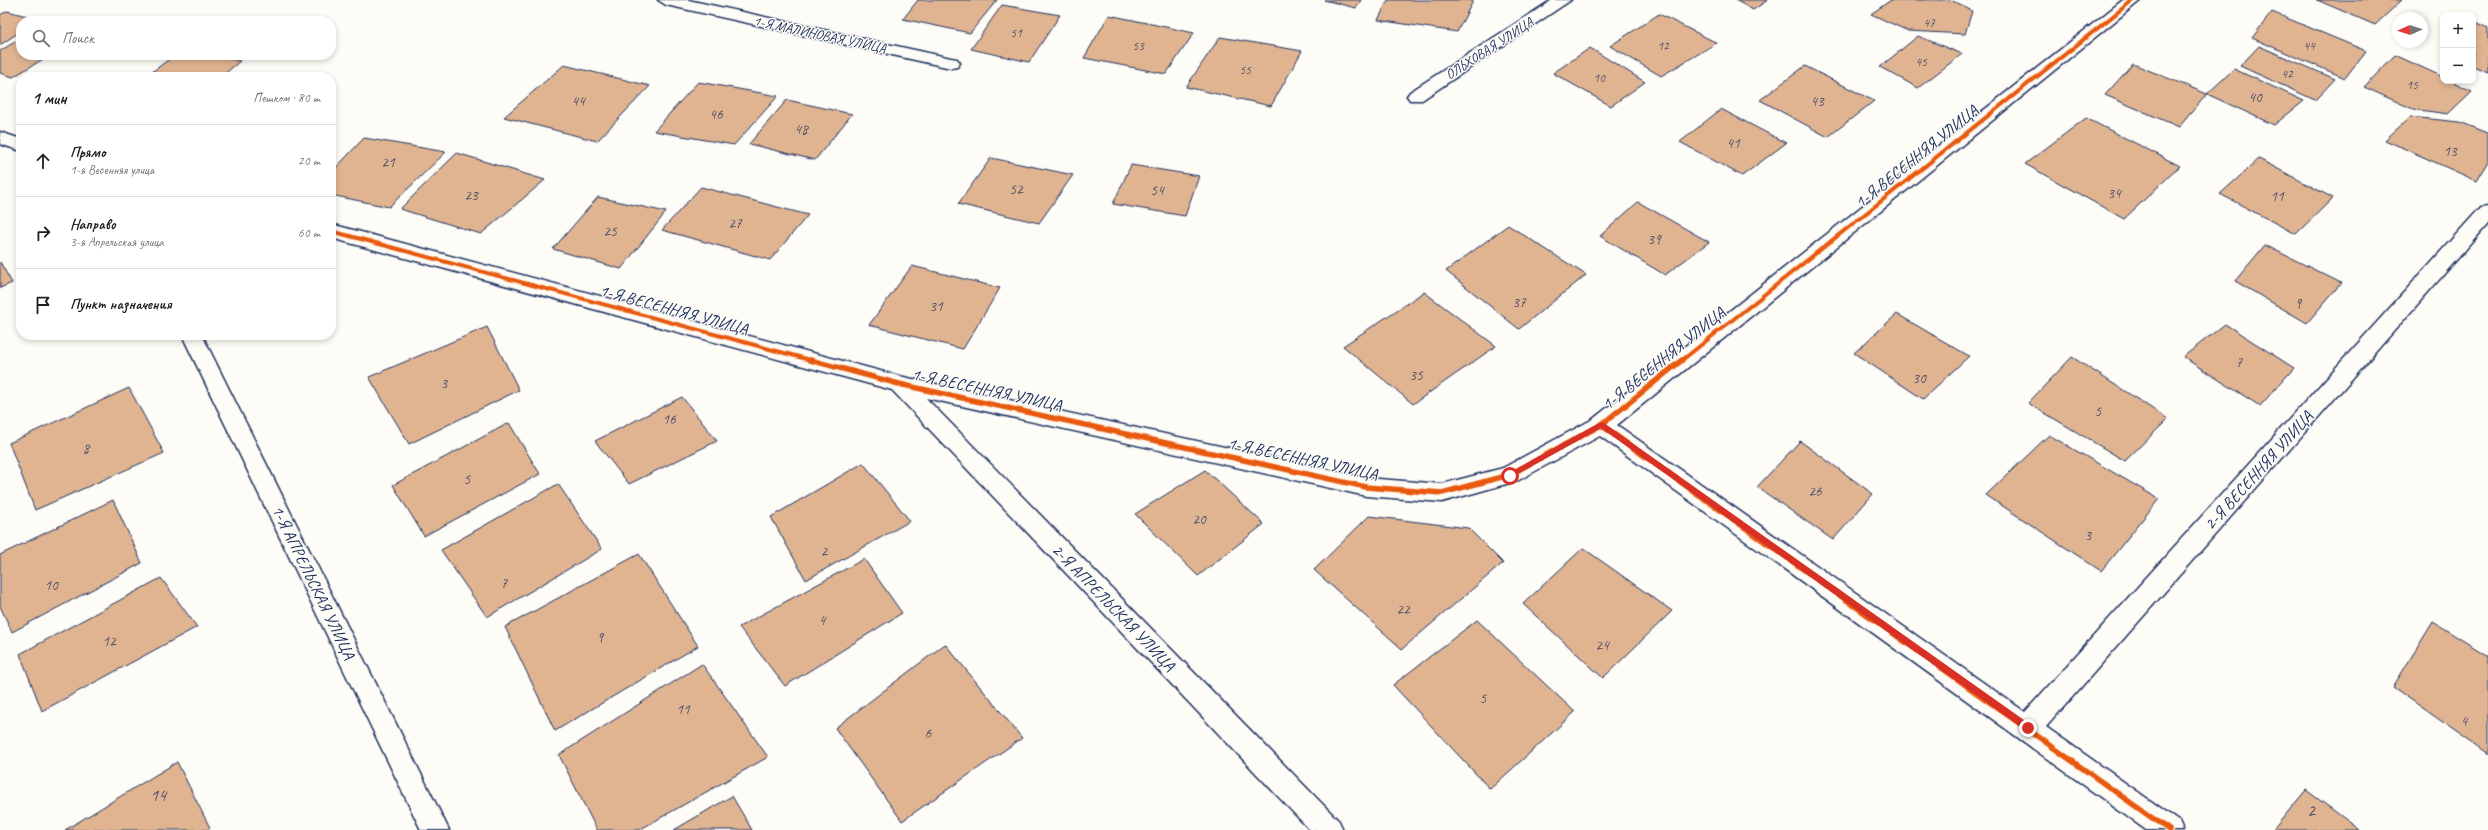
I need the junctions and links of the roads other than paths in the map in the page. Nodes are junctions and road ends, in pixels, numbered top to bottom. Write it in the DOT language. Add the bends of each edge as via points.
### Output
graph roads {
  1 [pos="666,0"];
  2 [pos="1563,0"];
  3 [pos="2133,0"];
  4 [pos="951,63"];
  5 [pos="1416,96"];
  6 [pos="0,138"];
  7 [pos="16,143"];
  8 [pos="2488,212"];
  9 [pos="336,232"];
  10 [pos="194,340"];
  11 [pos="899,384"];
  12 [pos="1601,425"];
  13 [pos="2028,728"];
  14 [pos="435,830"];
  15 [pos="1329,830"];
  16 [pos="2169,830"];
  1 -- 4 [label="street, 1-Я МАЛИНОВАЯ УЛИЦА"];
  2 -- 5 [label="street, ОЛЬХОВАЯ УЛИЦА"];
  3 -- 12 [label="street, 1-Я ВЕСЕННЯЯ УЛИЦА"];
  6 -- 7 [label="street"];
  8 -- 13 [label="street, 2-Я ВЕСЕННЯЯ УЛИЦА"];
  9 -- 11 [label="street, 1-Я ВЕСЕННЯЯ УЛИЦА"];
  10 -- 14 [label="street, 1-Я АПРЕЛЬСКАЯ УЛИЦА"];
  11 -- 12 [label="street, 1-Я ВЕСЕННЯЯ УЛИЦА" via="1366,487 1442,493 1510,476"];
  11 -- 15 [label="street, 2-Я АПРЕЛЬСКАЯ УЛИЦА"];
  12 -- 13 [label="street"];
  13 -- 16 [label="street"];
}
